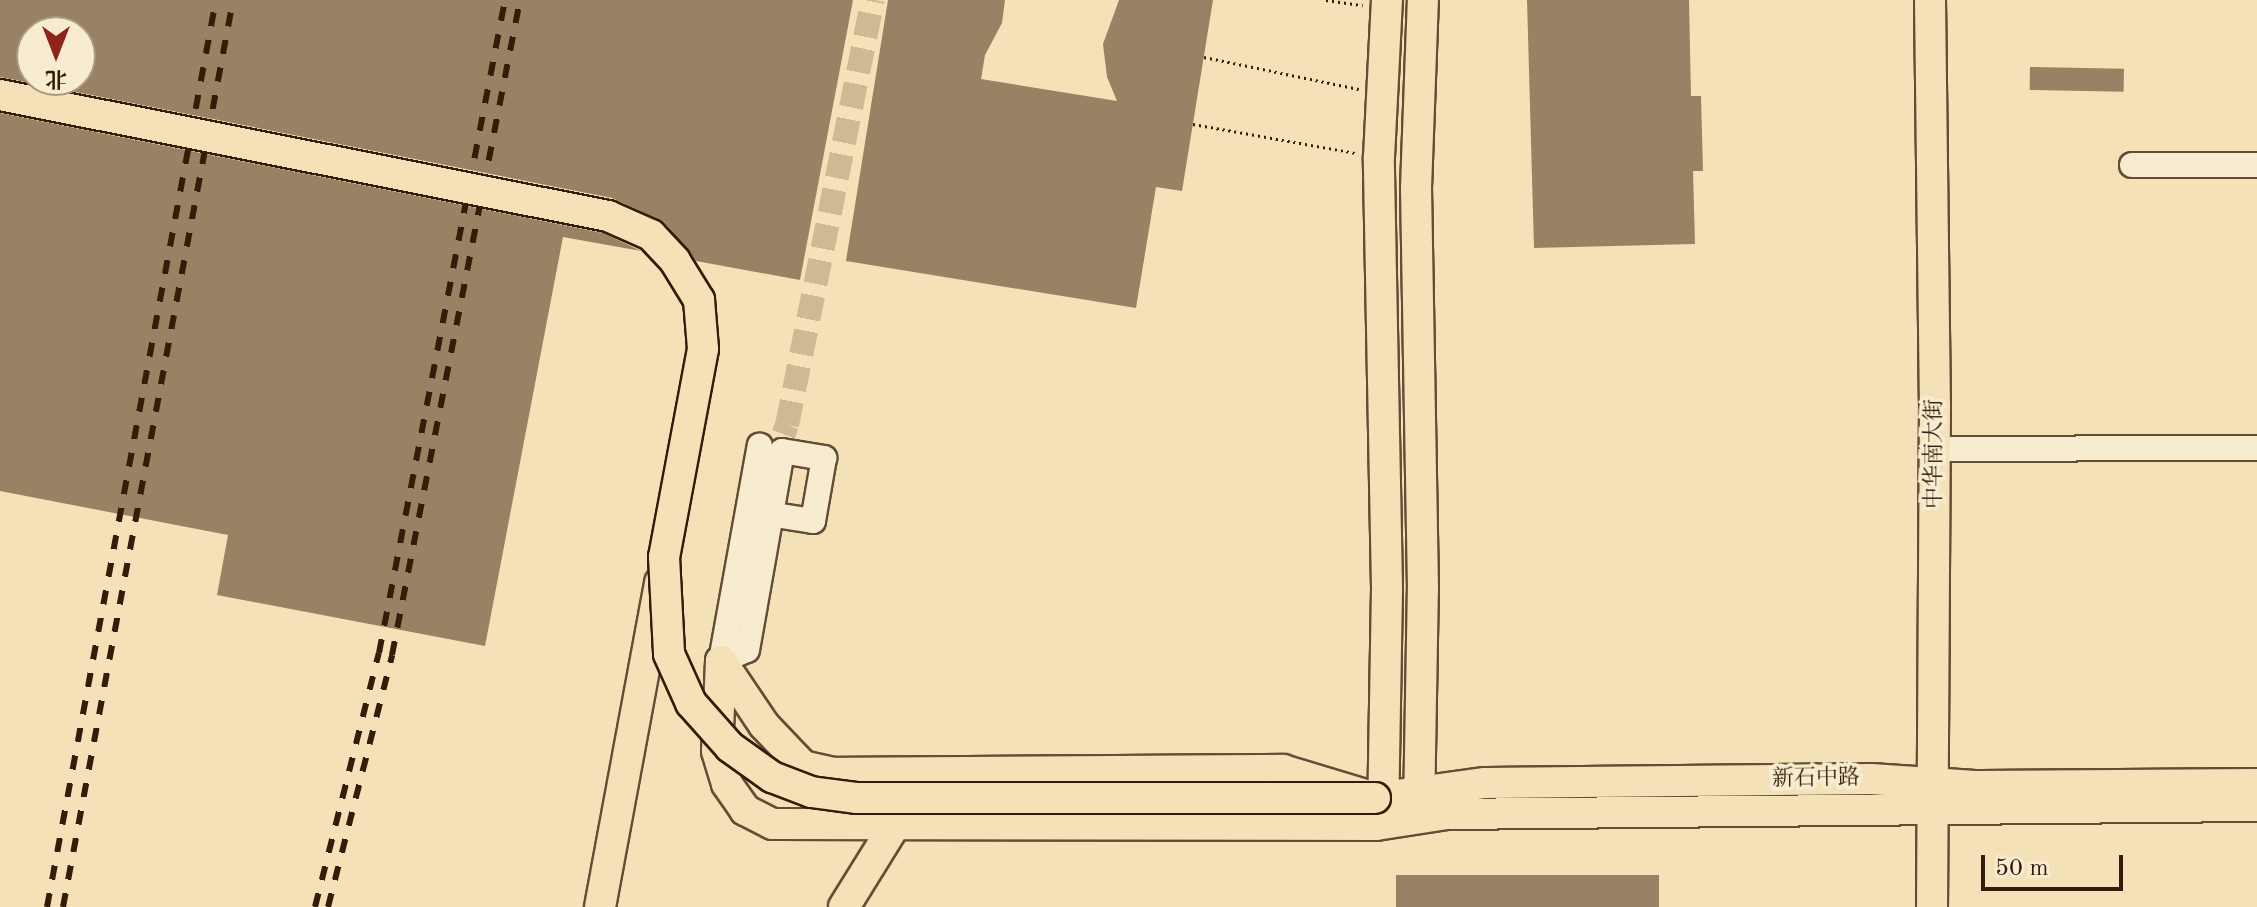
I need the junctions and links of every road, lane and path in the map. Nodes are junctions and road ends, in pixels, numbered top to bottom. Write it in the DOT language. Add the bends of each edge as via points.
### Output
graph roads {
  1 [pos="1326,0"];
  2 [pos="1423,0"];
  3 [pos="1930,0"];
  4 [pos="1949,0"];
  5 [pos="1387,4"];
  6 [pos="1204,57"];
  7 [pos="1382,94"];
  8 [pos="0,95"];
  9 [pos="1193,124"];
  10 [pos="1379,157"];
  11 [pos="2132,165"];
  12 [pos="2257,165"];
  13 [pos="760,445"];
  14 [pos="1945,448"];
  15 [pos="2257,448"];
  16 [pos="781,516"];
  17 [pos="664,557"];
  18 [pos="721,661"];
  19 [pos="921,774"];
  20 [pos="2257,784"];
  21 [pos="1943,797"];
  22 [pos="1380,806"];
  23 [pos="2257,806"];
  24 [pos="1428,808"];
  25 [pos="899,822"];
  26 [pos="600,907"];
  27 [pos="844,907"];
  28 [pos="1932,907"];
  29 [pos="1951,907"];
  1 -- 5 [label="path"];
  2 -- 24 [label="main road" via="1416,188"];
  3 -- 14 [label="main road, 中华南大街"];
  4 -- 14 [label="main road, 中华南大街"];
  5 -- 7 [label="main road"];
  6 -- 7 [label="path"];
  7 -- 10 [label="main road"];
  8 -- 17 [label="main road, bridge" via="608,216 651,235 699,300 703,349"];
  9 -- 10 [label="path"];
  10 -- 22 [label="main road" via="1387,588"];
  11 -- 12 [label="street"];
  13 -- 18 [label="street"];
  14 -- 15 [label="street"];
  14 -- 21 [label="main road, 中华南大街"];
  16 -- 18 [label="street" via="813,521 824,458 782,451 747,650"];
  17 -- 22 [label="main road, bridge" via="669,654 691,703 730,747 772,777 811,792 856,798"];
  17 -- 26 [label="main road, bridge"];
  18 -- 19 [label="main road" via="764,725 803,766 834,773"];
  18 -- 25 [label="main road" via="717,751 727,784 745,810 773,824"];
  19 -- 22 [label="main road" via="1283,770"];
  19 -- 25 [label="main road"];
  20 -- 21 [label="main road, 新石中路"];
  21 -- 23 [label="main road, 新石中路"];
  21 -- 24 [label="main road, 新石中路"];
  21 -- 28 [label="main road, 中华南大街"];
  21 -- 29 [label="main road, 中华南大街"];
  22 -- 24 [label="main road, 新石中路"];
  22 -- 25 [label="main road"];
  25 -- 27 [label="main road"];
}
